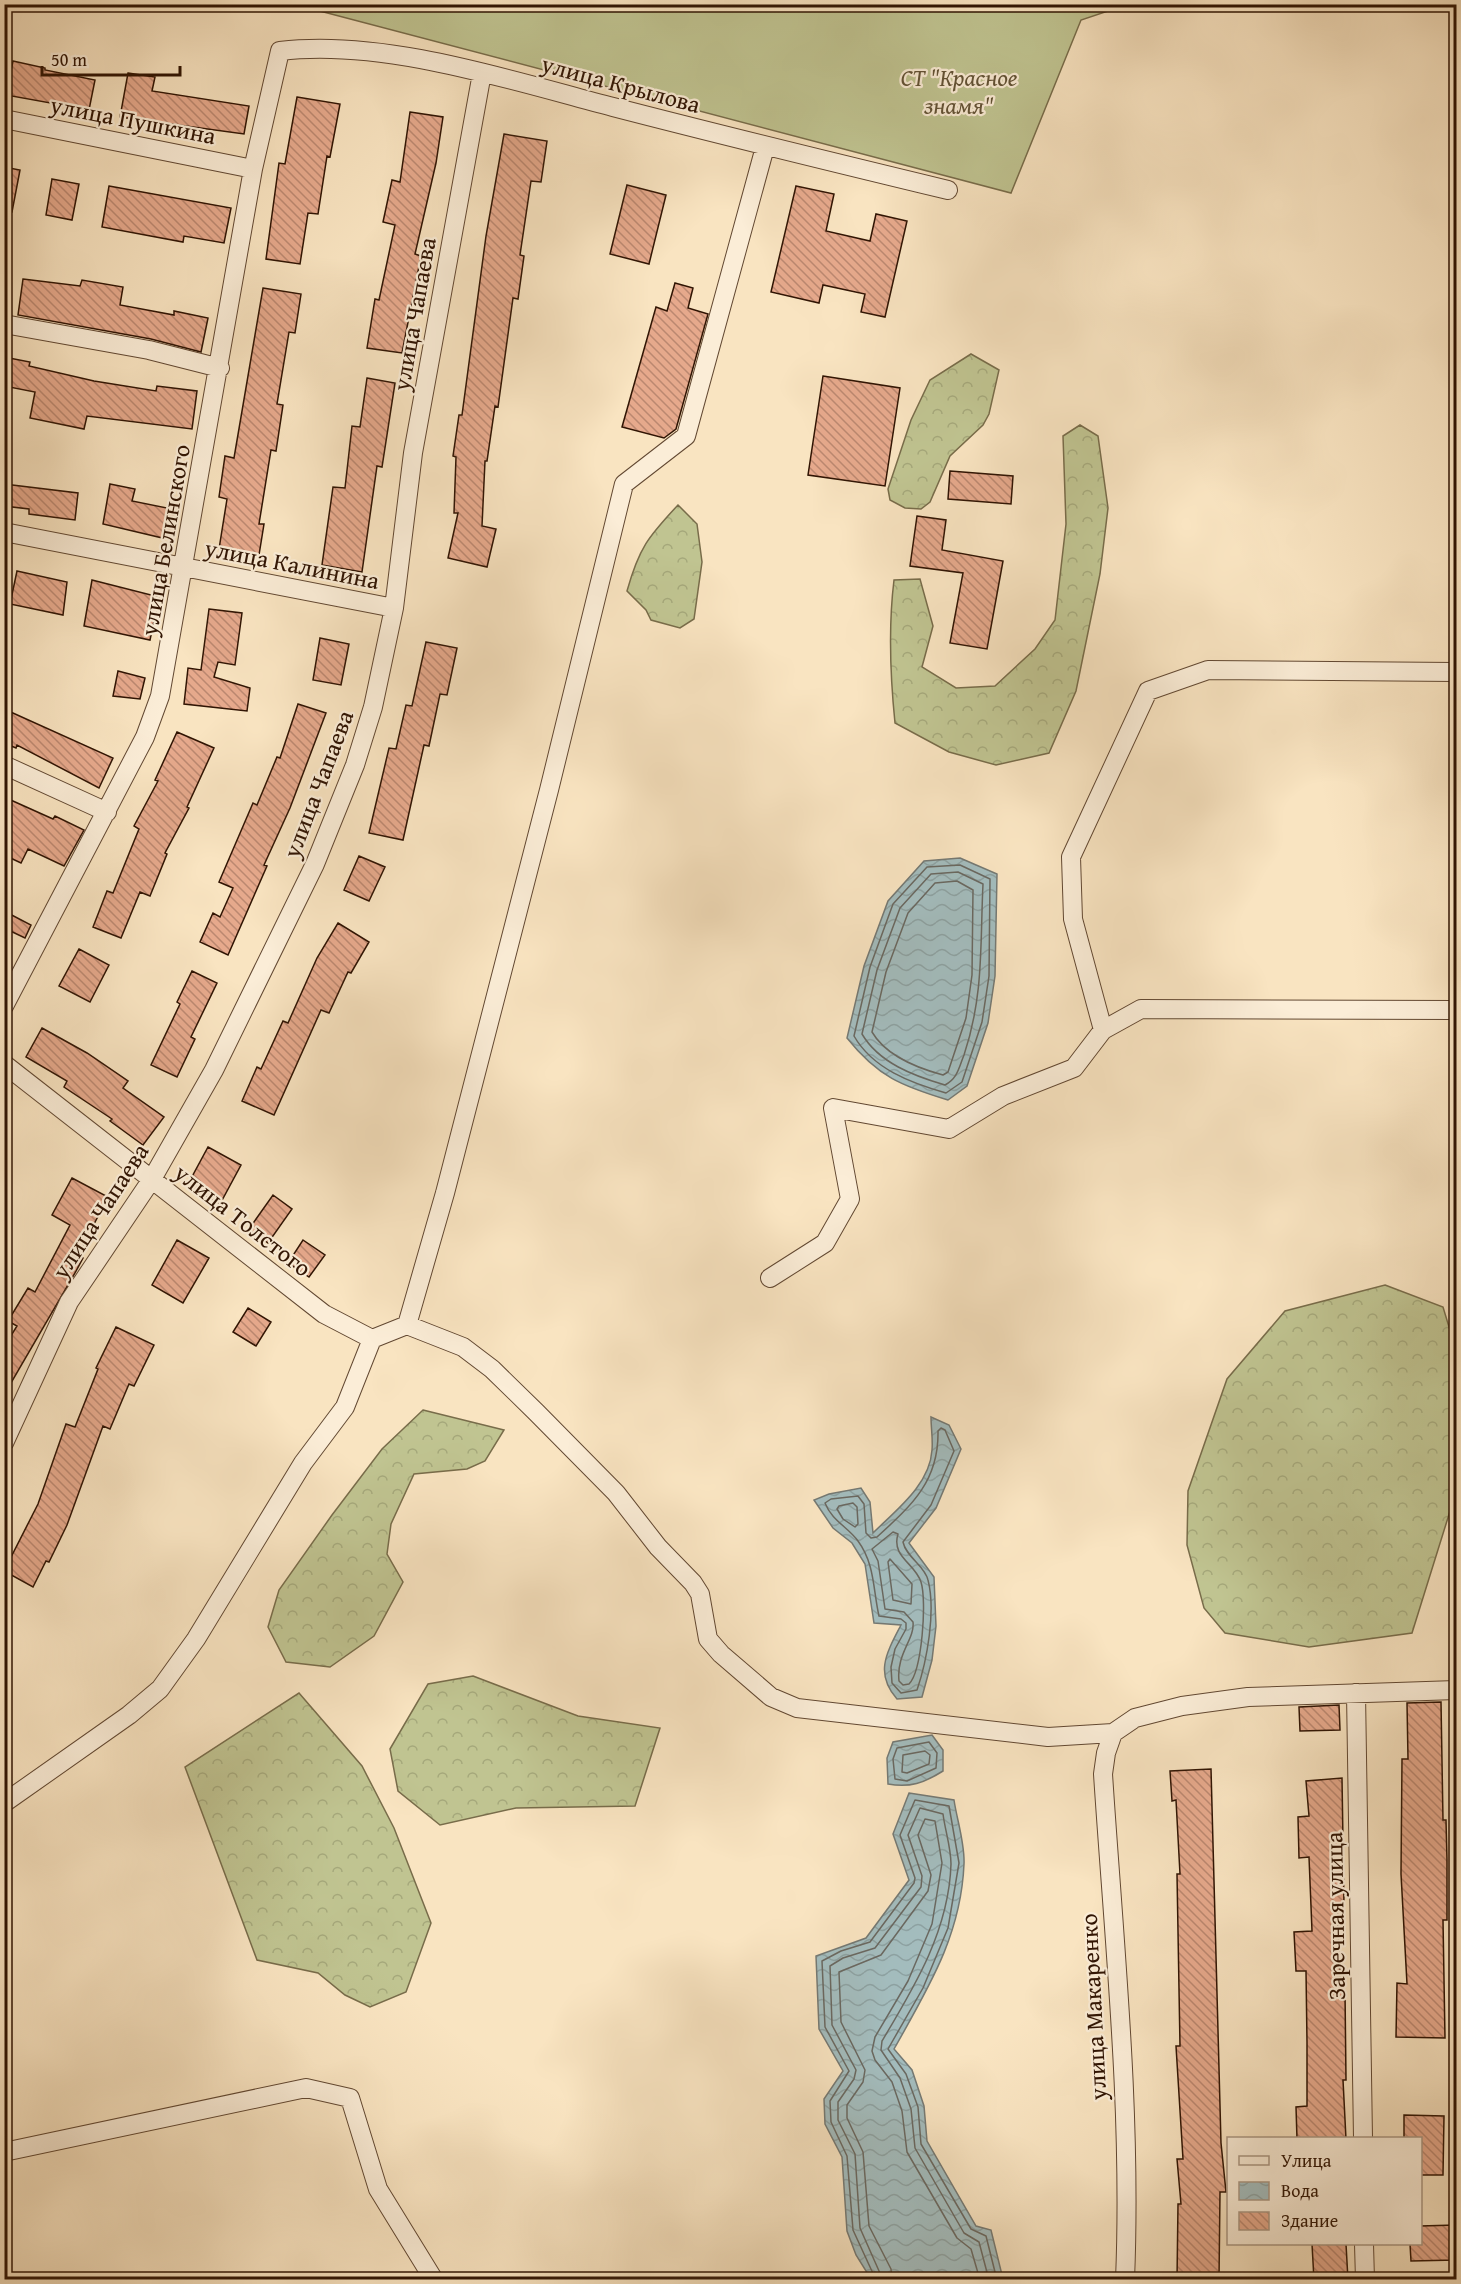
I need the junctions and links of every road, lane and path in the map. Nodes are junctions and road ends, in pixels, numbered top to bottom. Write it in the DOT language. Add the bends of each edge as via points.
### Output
graph roads {
  1 [pos="280,51"];
  2 [pos="482,73"];
  3 [pos="4,119"];
  4 [pos="765,147"];
  5 [pos="253,168"];
  6 [pos="948,190"];
  7 [pos="4,324"];
  8 [pos="220,368"];
  9 [pos="4,532"];
  10 [pos="182,567"];
  11 [pos="394,608"];
  12 [pos="1456,672"];
  13 [pos="4,765"];
  14 [pos="107,812"];
  15 [pos="4,1006"];
  16 [pos="1456,1010"];
  17 [pos="1102,1030"];
  18 [pos="4,1064"];
  19 [pos="152,1179"];
  20 [pos="770,1278"];
  21 [pos="407,1324"];
  22 [pos="372,1339"];
  23 [pos="4,1443"];
  24 [pos="1456,1690"];
  25 [pos="1356,1693"];
  26 [pos="1113,1733"];
  27 [pos="4,1803"];
  28 [pos="1362,2137"];
  29 [pos="4,2152"];
  30 [pos="1364,2245"];
  31 [pos="434,2280"];
  32 [pos="1125,2280"];
  33 [pos="1365,2280"];
  1 -- 2 [label="street, улица Крылова" via="310,48 372,52"];
  1 -- 5 [label="street, улица Белинского"];
  2 -- 4 [label="street, улица Крылова"];
  2 -- 11 [label="street, улица Чапаева" via="413,453"];
  3 -- 5 [label="street, улица Пушкина"];
  4 -- 6 [label="street, улица Крылова"];
  4 -- 21 [label="street" via="686,436 624,484 445,1193"];
  5 -- 8 [label="street, улица Белинского"];
  7 -- 8 [label="street" via="149,350"];
  8 -- 10 [label="street, улица Белинского"];
  9 -- 10 [label="street, улица Калинина"];
  10 -- 11 [label="street, улица Калинина"];
  10 -- 14 [label="street, улица Белинского" via="160,696 145,737"];
  11 -- 19 [label="street, улица Чапаева" via="373,707 319,854 214,1070"];
  12 -- 17 [label="street" via="1208,670 1148,692 1071,857 1073,919"];
  13 -- 14 [label="street"];
  14 -- 15 [label="street, улица Белинского"];
  16 -- 17 [label="street" via="1141,1009"];
  17 -- 20 [label="street" via="1074,1068 1003,1096 949,1129 832,1108 849,1199 825,1243"];
  18 -- 19 [label="street, улица Толстого"];
  19 -- 22 [label="street, улица Толстого" via="324,1314"];
  19 -- 23 [label="street, улица Чапаева" via="69,1302"];
  21 -- 22 [label="street"];
  21 -- 26 [label="street" via="463,1347 492,1369 616,1493 700,1594 708,1639 771,1697 797,1708 1048,1737"];
  22 -- 27 [label="street" via="345,1407 303,1464 196,1639 160,1689"];
  24 -- 25 [label="street"];
  25 -- 26 [label="street" via="1248,1697 1182,1706 1135,1718"];
  25 -- 28 [label="street, Заречная улица"];
  26 -- 32 [label="street, улица Макаренко" via="1103,1774 1123,2110"];
  29 -- 31 [label="street" via="306,2088 350,2098 378,2189"];
  30 -- 33 [label="street"];
}
